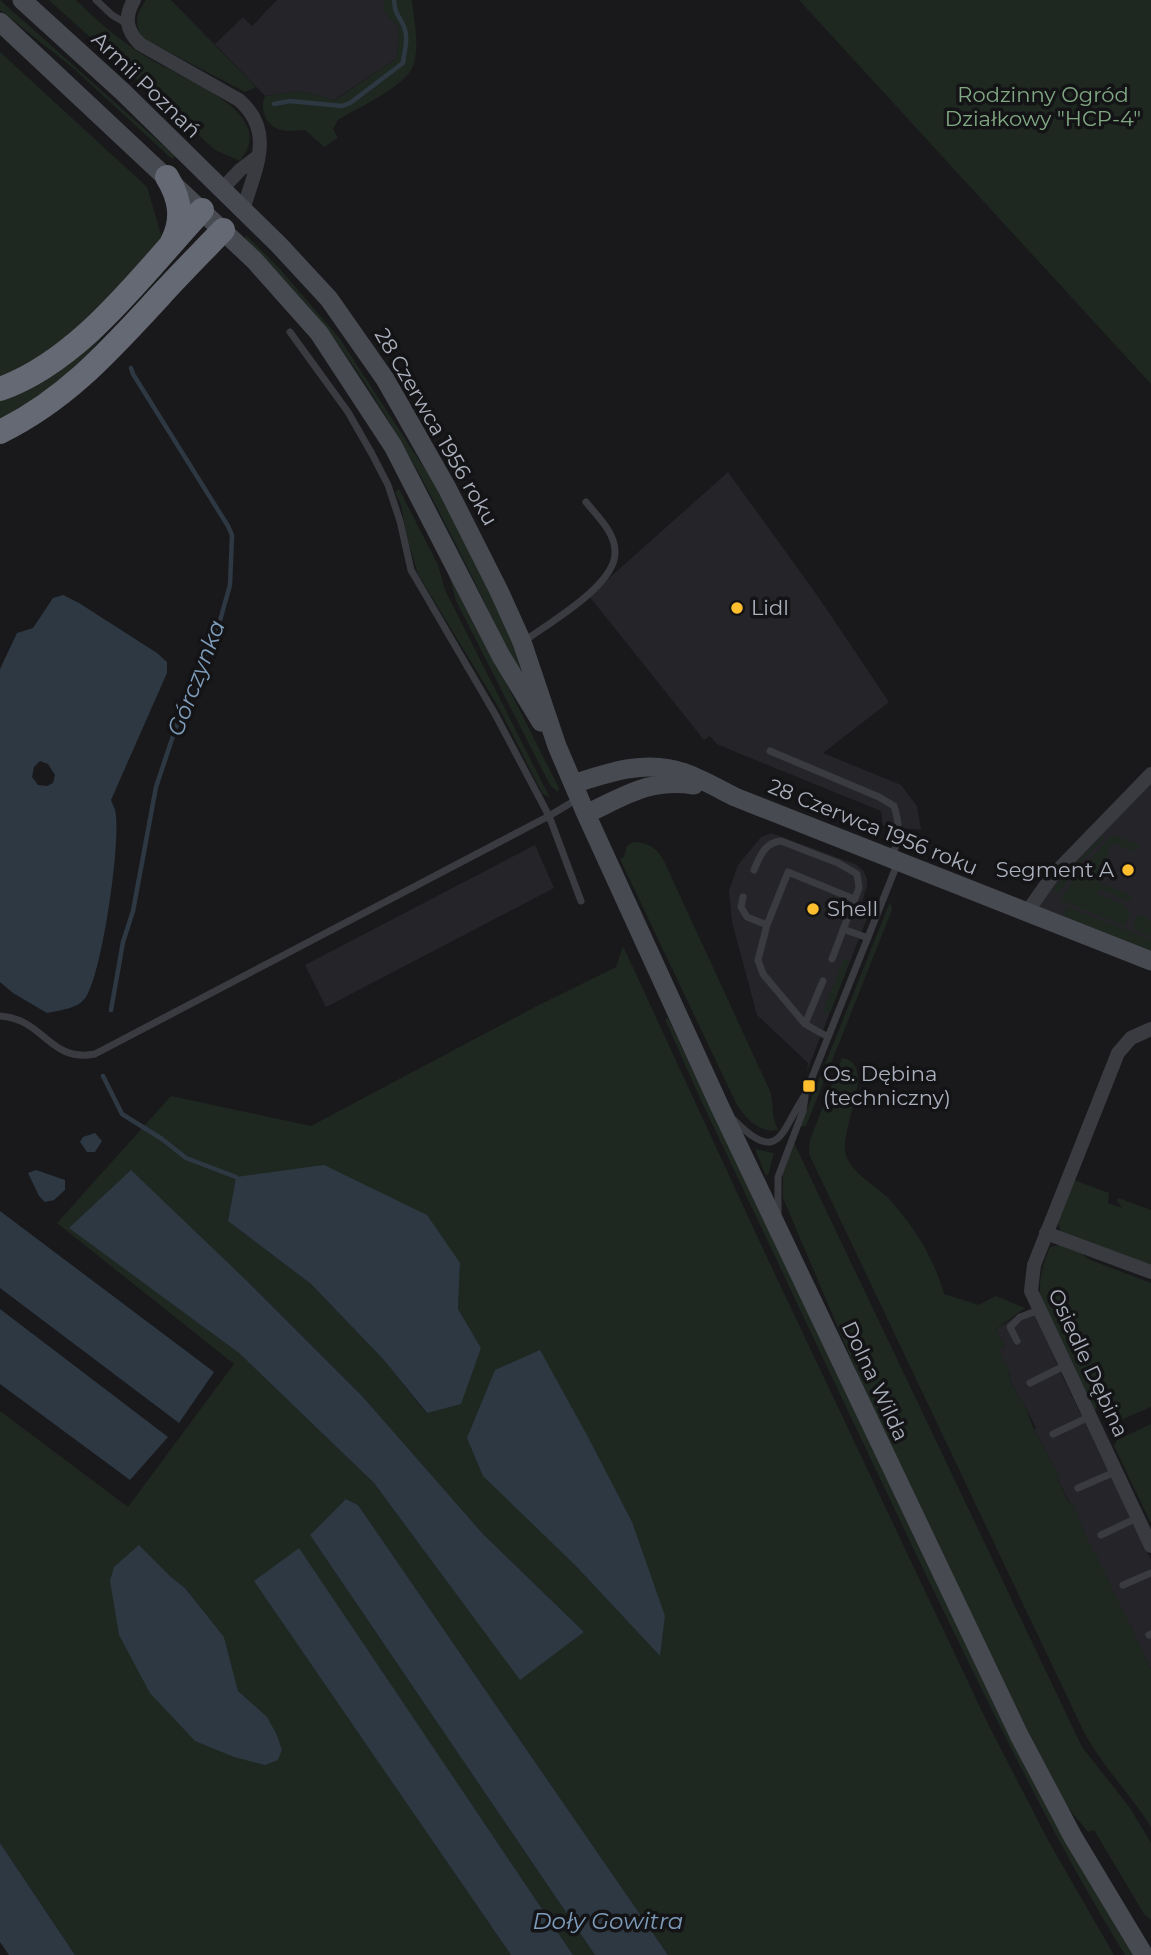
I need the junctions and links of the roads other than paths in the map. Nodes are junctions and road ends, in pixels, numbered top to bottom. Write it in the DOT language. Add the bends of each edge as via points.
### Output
graph roads {
  1 [pos="22,0"];
  2 [pos="96,0"];
  3 [pos="134,0"];
  4 [pos="0,22"];
  5 [pos="127,24"];
  6 [pos="257,157"];
  7 [pos="207,175"];
  8 [pos="167,177"];
  9 [pos="222,189"];
  10 [pos="194,202"];
  11 [pos="243,210"];
  12 [pos="223,230"];
  13 [pos="172,243"];
  14 [pos="290,332"];
  15 [pos="0,389"];
  16 [pos="0,432"];
  17 [pos="586,502"];
  18 [pos="522,642"];
  19 [pos="556,746"];
  20 [pos="770,751"];
  21 [pos="1151,774"];
  22 [pos="735,797"];
  23 [pos="580,799"];
  24 [pos="550,816"];
  25 [pos="895,860"];
  26 [pos="754,870"];
  27 [pos="743,897"];
  28 [pos="854,899"];
  29 [pos="581,901"];
  30 [pos="1027,912"];
  31 [pos="768,925"];
  32 [pos="843,929"];
  33 [pos="867,938"];
  34 [pos="832,959"];
  35 [pos="1151,961"];
  36 [pos="823,981"];
  37 [pos="0,1016"];
  38 [pos="805,1024"];
  39 [pos="1151,1029"];
  40 [pos="828,1037"];
  41 [pos="805,1095"];
  42 [pos="719,1105"];
  43 [pos="779,1232"];
  44 [pos="1046,1233"];
  45 [pos="1151,1272"];
  46 [pos="1040,1310"];
  47 [pos="1017,1341"];
  48 [pos="1064,1366"];
  49 [pos="1030,1383"];
  50 [pos="1089,1417"];
  51 [pos="1052,1434"];
  52 [pos="1115,1472"];
  53 [pos="1078,1488"];
  54 [pos="1137,1518"];
  55 [pos="1101,1535"];
  56 [pos="1151,1546"];
  57 [pos="1151,1573"];
  58 [pos="1124,1585"];
  59 [pos="1145,1947"];
  1 -- 7 [label="main road, Armii Poznań"];
  2 -- 5 [label="lane"];
  3 -- 5 [label="street"];
  4 -- 8 [label="main road"];
  5 -- 6 [label="street" via="146,48 247,108 261,135"];
  6 -- 9 [label="street"];
  6 -- 11 [label="street"];
  7 -- 9 [label="main road, 28 Czerwca 1956 roku"];
  8 -- 10 [label="main road"];
  8 -- 13 [label="highway" via="180,215"];
  9 -- 10 [label="main road"];
  9 -- 11 [label="main road, 28 Czerwca 1956 roku"];
  10 -- 12 [label="main road, 28 Czerwca 1956 roku"];
  10 -- 13 [label="highway"];
  11 -- 12 [label="main road"];
  11 -- 18 [label="main road, 28 Czerwca 1956 roku" via="329,299 370,355 470,530"];
  12 -- 16 [label="highway" via="69,388"];
  12 -- 19 [label="main road, 28 Czerwca 1956 roku" via="288,296 337,358 393,446 501,656"];
  13 -- 15 [label="highway" via="75,343 40,369"];
  14 -- 24 [label="lane" via="348,412 372,454 392,497 411,570"];
  17 -- 18 [label="lane" via="609,531 616,552 612,567 592,591"];
  18 -- 19 [label="main road, 28 Czerwca 1956 roku"];
  19 -- 23 [label="main road, 28 Czerwca 1956 roku"];
  20 -- 25 [label="lane" via="894,806 900,823"];
  21 -- 30 [label="street" via="1053,875"];
  22 -- 23 [label="main road, 28 Czerwca 1956 roku" via="688,784 659,783"];
  22 -- 23 [label="main road, 28 Czerwca 1956 roku" via="682,772 653,766 604,774"];
  22 -- 25 [label="main road, 28 Czerwca 1956 roku"];
  23 -- 24 [label="lane"];
  23 -- 42 [label="main road, Dolna Wilda"];
  24 -- 29 [label="lane"];
  24 -- 37 [label="lane" via="95,1054 64,1052 29,1023"];
  25 -- 30 [label="main road, 28 Czerwca 1956 roku"];
  25 -- 33 [label="lane"];
  26 -- 28 [label="lane" via="764,849 781,841 855,871 859,888"];
  27 -- 31 [label="lane" via="741,907 747,917"];
  28 -- 31 [label="lane" via="788,872"];
  28 -- 32 [label="lane"];
  30 -- 35 [label="main road, 28 Czerwca 1956 roku"];
  31 -- 38 [label="lane" via="759,966"];
  32 -- 33 [label="lane"];
  32 -- 34 [label="lane"];
  33 -- 40 [label="lane"];
  36 -- 38 [label="lane"];
  38 -- 40 [label="lane"];
  39 -- 44 [label="street, Osiedle Dębina" via="1131,1038 1118,1053"];
  40 -- 41 [label="lane"];
  41 -- 42 [label="lane" via="788,1128 774,1142 747,1134"];
  41 -- 43 [label="lane" via="776,1185"];
  42 -- 43 [label="main road, Dolna Wilda"];
  43 -- 59 [label="main road, Dolna Wilda" via="1019,1735 1073,1837"];
  44 -- 45 [label="street"];
  44 -- 46 [label="street, Osiedle Dębina" via="1030,1285"];
  46 -- 47 [label="lane" via="1020,1317 1010,1327"];
  46 -- 48 [label="street, Osiedle Dębina"];
  48 -- 49 [label="lane"];
  48 -- 50 [label="street, Osiedle Dębina"];
  50 -- 51 [label="lane"];
  50 -- 52 [label="street, Osiedle Dębina"];
  52 -- 53 [label="lane"];
  52 -- 54 [label="street, Osiedle Dębina"];
  54 -- 55 [label="lane"];
  54 -- 56 [label="street, Osiedle Dębina"];
  57 -- 58 [label="lane"];
}
